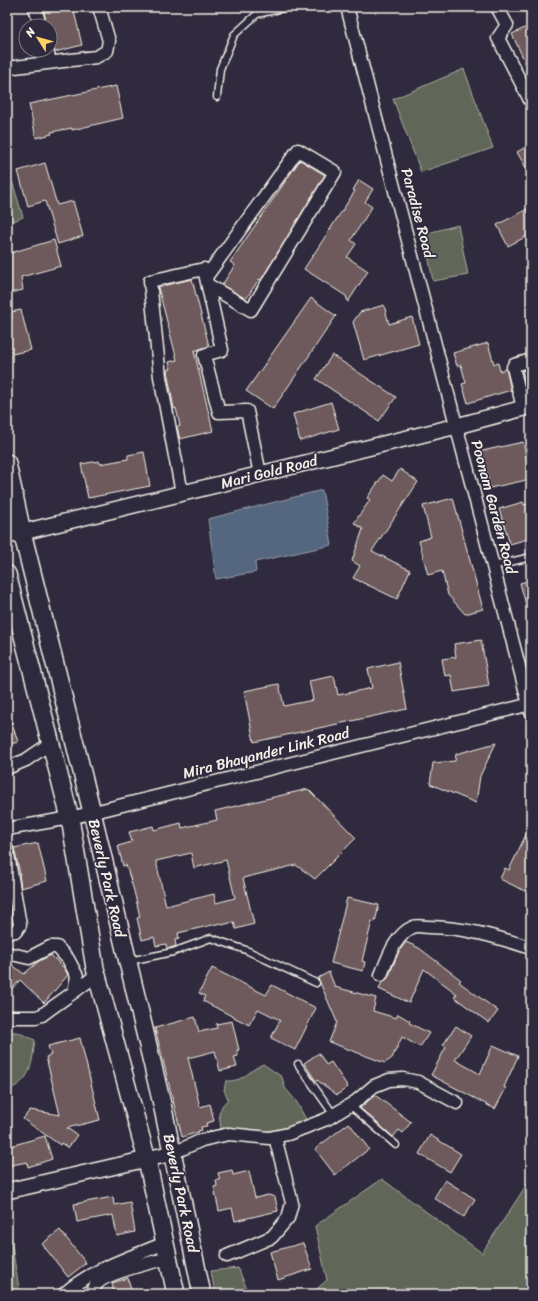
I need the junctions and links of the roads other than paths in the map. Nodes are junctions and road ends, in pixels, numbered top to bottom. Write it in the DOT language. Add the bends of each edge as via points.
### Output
graph roads {
  1 [pos="35,7"];
  2 [pos="99,7"];
  3 [pos="288,7"];
  4 [pos="347,7"];
  5 [pos="497,7"];
  6 [pos="38,18"];
  7 [pos="49,58"];
  8 [pos="50,62"];
  9 [pos="7,68"];
  10 [pos="217,97"];
  11 [pos="531,102"];
  12 [pos="207,281"];
  13 [pos="531,360"];
  14 [pos="527,407"];
  15 [pos="457,426"];
  16 [pos="7,463"];
  17 [pos="260,474"];
  18 [pos="182,493"];
  19 [pos="14,534"];
  20 [pos="531,557"];
  21 [pos="493,566"];
  22 [pos="7,574"];
  23 [pos="530,707"];
  24 [pos="51,743"];
  25 [pos="7,768"];
  26 [pos="92,812"];
  27 [pos="70,818"];
  28 [pos="7,829"];
  29 [pos="7,849"];
  30 [pos="11,895"];
  31 [pos="7,933"];
  32 [pos="531,948"];
  33 [pos="7,953"];
  34 [pos="127,962"];
  35 [pos="97,974"];
  36 [pos="381,975"];
  37 [pos="316,983"];
  38 [pos="74,992"];
  39 [pos="7,1017"];
  40 [pos="298,1064"];
  41 [pos="458,1103"];
  42 [pos="350,1105"];
  43 [pos="334,1115"];
  44 [pos="275,1137"];
  45 [pos="396,1145"];
  46 [pos="173,1153"];
  47 [pos="147,1160"];
  48 [pos="7,1191"];
  49 [pos="167,1251"];
  50 [pos="227,1256"];
  51 [pos="64,1294"];
  52 [pos="93,1294"];
  53 [pos="176,1294"];
  54 [pos="202,1294"];
  1 -- 6 [label="street"];
  2 -- 8 [label="street" via="109,41 106,51 96,57"];
  3 -- 10 [label="lane" via="257,14 234,35 220,69"];
  4 -- 15 [label="street, Paradise Road"];
  5 -- 11 [label="street" via="507,25 498,38"];
  7 -- 8 [label="street"];
  8 -- 9 [label="street"];
  12 -- 12 [label="street" via="251,310 335,172 298,150"];
  12 -- 17 [label="street" via="222,350 204,355 219,412 247,411"];
  12 -- 18 [label="street" via="204,269 150,281 160,377"];
  13 -- 14 [label="street" via="513,367"];
  14 -- 15 [label="street, Mari Gold Road"];
  15 -- 17 [label="street, Mari Gold Road"];
  15 -- 21 [label="street, Poonam Garden Road"];
  16 -- 19 [label="main road, Beverly Park Road"];
  17 -- 18 [label="street, Mari Gold Road"];
  18 -- 19 [label="street, Mari Gold Road"];
  19 -- 26 [label="main road, Beverly Park Road"];
  20 -- 21 [label="lane"];
  21 -- 23 [label="street, Poonam Garden Road"];
  22 -- 24 [label="main road, Beverly Park Road"];
  23 -- 26 [label="street, Mira Bhayander Link Road"];
  24 -- 25 [label="street" via="26,760"];
  24 -- 27 [label="main road, Beverly Park Road"];
  26 -- 27 [label="street, Mira Bhayander Link Road"];
  26 -- 34 [label="main road, Beverly Park Road"];
  27 -- 28 [label="street, Mira Bhayander Link Road"];
  27 -- 35 [label="main road, Beverly Park Road"];
  29 -- 30 [label="street"];
  30 -- 31 [label="street" via="20,925 16,931"];
  32 -- 36 [label="street" via="481,933 440,927 414,927 402,935 391,950"];
  33 -- 38 [label="street" via="29,958 50,947 57,947 68,959 77,976"];
  34 -- 37 [label="lane" via="173,952 211,938 252,952"];
  34 -- 46 [label="main road, Beverly Park Road"];
  35 -- 38 [label="street"];
  35 -- 47 [label="main road, Beverly Park Road"];
  38 -- 39 [label="street" via="42,1015"];
  40 -- 43 [label="lane"];
  41 -- 42 [label="street" via="418,1082 403,1079 389,1080 374,1086"];
  42 -- 43 [label="street"];
  42 -- 45 [label="lane"];
  43 -- 44 [label="street"];
  44 -- 46 [label="street" via="229,1134 202,1140"];
  44 -- 50 [label="street" via="292,1203 288,1218 272,1237"];
  46 -- 47 [label="street"];
  46 -- 54 [label="main road, Beverly Park Road"];
  47 -- 48 [label="street"];
  47 -- 49 [label="main road, Beverly Park Road"];
  49 -- 51 [label="street" via="100,1271 72,1286"];
  49 -- 52 [label="street" via="141,1265 102,1279 95,1285"];
  49 -- 53 [label="main road, Beverly Park Road"];
}
